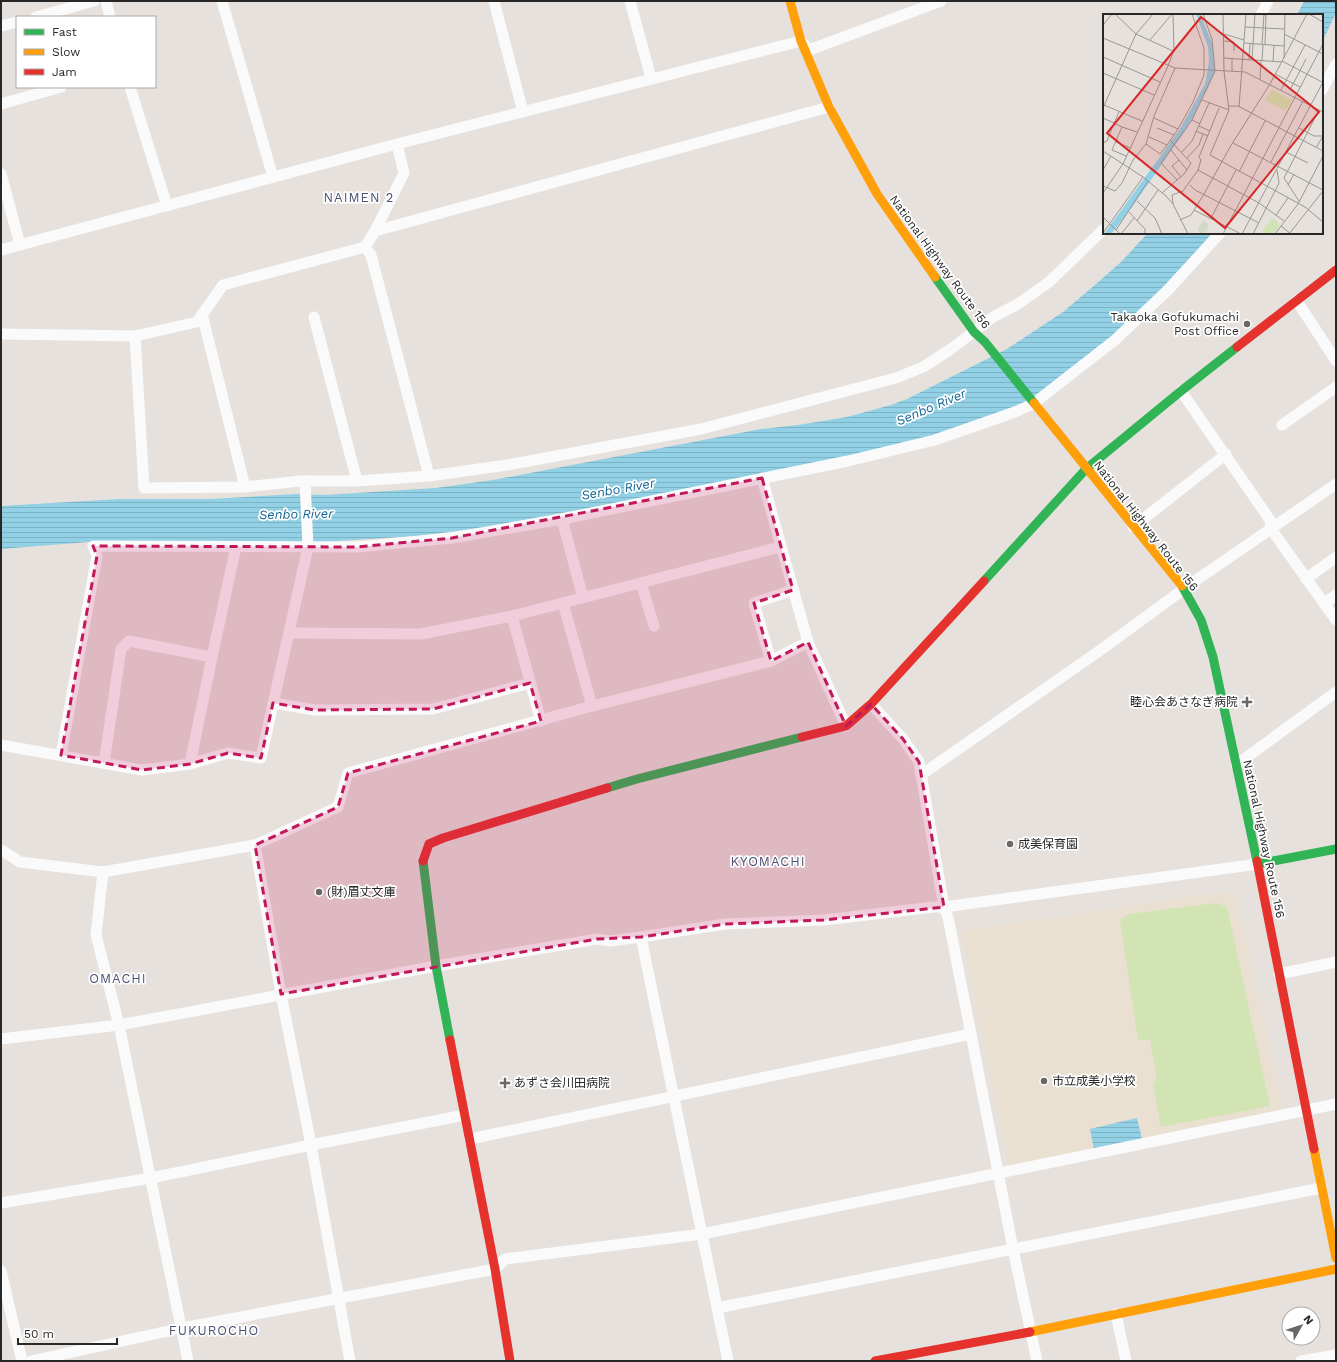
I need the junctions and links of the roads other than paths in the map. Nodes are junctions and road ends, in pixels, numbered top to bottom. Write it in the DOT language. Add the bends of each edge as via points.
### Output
graph roads {
  1 [pos="94,1"];
  2 [pos="106,1"];
  3 [pos="222,1"];
  4 [pos="494,1"];
  5 [pos="630,1"];
  6 [pos="790,1"];
  7 [pos="940,1"];
  8 [pos="1268,1"];
  9 [pos="1262,14"];
  10 [pos="40,16"];
  11 [pos="110,16"];
  12 [pos="16,22"];
  13 [pos="1,26"];
  14 [pos="801,41"];
  15 [pos="1336,64"];
  16 [pos="651,78"];
  17 [pos="57,88"];
  18 [pos="130,88"];
  19 [pos="1323,88"];
  20 [pos="1,104"];
  21 [pos="829,107"];
  22 [pos="523,112"];
  23 [pos="397,144"];
  24 [pos="1,174"];
  25 [pos="273,177"];
  26 [pos="167,206"];
  27 [pos="1103,230"];
  28 [pos="375,231"];
  29 [pos="1219,234"];
  30 [pos="20,245"];
  31 [pos="365,247"];
  32 [pos="1,250"];
  33 [pos="1336,270"];
  34 [pos="1297,300"];
  35 [pos="202,314"];
  36 [pos="314,317"];
  37 [pos="974,332"];
  38 [pos="1,334"];
  39 [pos="135,336"];
  40 [pos="1336,361"];
  41 [pos="1336,387"];
  42 [pos="1181,391"];
  43 [pos="1032,402"];
  44 [pos="1282,425"];
  45 [pos="1226,454"];
  46 [pos="1086,469"];
  47 [pos="429,476"];
  48 [pos="762,478"];
  49 [pos="357,481"];
  50 [pos="1336,484"];
  51 [pos="305,486"];
  52 [pos="245,487"];
  53 [pos="562,519"];
  54 [pos="1133,527"];
  55 [pos="1271,529"];
  56 [pos="308,545"];
  57 [pos="236,547"];
  58 [pos="780,547"];
  59 [pos="1336,557"];
  60 [pos="1306,579"];
  61 [pos="641,583"];
  62 [pos="1184,589"];
  63 [pos="793,590"];
  64 [pos="1336,596"];
  65 [pos="583,598"];
  66 [pos="563,603"];
  67 [pos="1324,604"];
  68 [pos="512,616"];
  69 [pos="1336,620"];
  70 [pos="654,626"];
  71 [pos="289,633"];
  72 [pos="808,642"];
  73 [pos="212,657"];
  74 [pos="771,661"];
  75 [pos="530,683"];
  76 [pos="1336,692"];
  77 [pos="273,702"];
  78 [pos="871,704"];
  79 [pos="592,706"];
  80 [pos="541,721"];
  81 [pos="846,726"];
  82 [pos="1,745"];
  83 [pos="61,755"];
  84 [pos="104,763"];
  85 [pos="190,764"];
  86 [pos="1236,765"];
  87 [pos="921,775"];
  88 [pos="254,845"];
  89 [pos="1336,849"];
  90 [pos="1,850"];
  91 [pos="1258,864"];
  92 [pos="103,872"];
  93 [pos="944,907"];
  94 [pos="641,937"];
  95 [pos="1336,962"];
  96 [pos="436,966"];
  97 [pos="1279,974"];
  98 [pos="281,994"];
  99 [pos="119,1025"];
  100 [pos="971,1034"];
  101 [pos="1,1039"];
  102 [pos="673,1096"];
  103 [pos="1336,1104"];
  104 [pos="1306,1110"];
  105 [pos="465,1115"];
  106 [pos="470,1139"];
  107 [pos="311,1145"];
  108 [pos="999,1172"];
  109 [pos="151,1178"];
  110 [pos="1321,1188"];
  111 [pos="1,1203"];
  112 [pos="702,1234"];
  113 [pos="1014,1249"];
  114 [pos="1336,1258"];
  115 [pos="495,1269"];
  116 [pos="1336,1269"];
  117 [pos="1,1271"];
  118 [pos="340,1300"];
  119 [pos="717,1308"];
  120 [pos="1116,1314"];
  121 [pos="182,1328"];
  122 [pos="1031,1332"];
  123 [pos="1336,1355"];
  124 [pos="22,1361"];
  125 [pos="31,1361"];
  126 [pos="188,1361"];
  127 [pos="350,1361"];
  128 [pos="510,1361"];
  129 [pos="728,1361"];
  130 [pos="877,1361"];
  131 [pos="1037,1361"];
  132 [pos="1126,1361"];
  133 [pos="1301,1361"];
  1 -- 10 [label="street"];
  2 -- 11 [label="street"];
  3 -- 25 [label="street"];
  4 -- 22 [label="street"];
  5 -- 16 [label="street"];
  6 -- 14 [label="main road, National Highway Route 156"];
  7 -- 14 [label="street" via="809,50"];
  8 -- 9 [label="street"];
  12 -- 13 [label="street"];
  14 -- 16 [label="street"];
  14 -- 21 [label="main road, National Highway Route 156"];
  15 -- 19 [label="street"];
  16 -- 22 [label="street"];
  17 -- 20 [label="street"];
  18 -- 26 [label="street"];
  21 -- 28 [label="street"];
  21 -- 37 [label="main road, National Highway Route 156" via="877,194"];
  22 -- 23 [label="street"];
  23 -- 25 [label="street"];
  23 -- 28 [label="street" via="404,173"];
  24 -- 30 [label="street"];
  25 -- 26 [label="street"];
  26 -- 30 [label="street"];
  27 -- 37 [label="street" via="1049,282"];
  28 -- 31 [label="street"];
  29 -- 43 [label="street" via="1169,289 1114,340"];
  30 -- 32 [label="street"];
  31 -- 35 [label="street" via="223,285"];
  31 -- 47 [label="street" via="371,255"];
  33 -- 34 [label="main road"];
  34 -- 40 [label="street"];
  34 -- 42 [label="main road"];
  35 -- 39 [label="street" via="197,322"];
  35 -- 52 [label="street"];
  36 -- 49 [label="street"];
  37 -- 43 [label="main road, National Highway Route 156" via="985,342"];
  37 -- 47 [label="street" via="923,367 864,388 701,429 515,464"];
  38 -- 39 [label="street"];
  39 -- 52 [label="street" via="144,488"];
  41 -- 44 [label="street"];
  42 -- 45 [label="street"];
  42 -- 46 [label="main road"];
  43 -- 46 [label="main road, National Highway Route 156"];
  43 -- 48 [label="street" via="1015,412 935,440"];
  45 -- 54 [label="street"];
  45 -- 55 [label="street" via="1270,520"];
  46 -- 54 [label="main road, National Highway Route 156"];
  46 -- 78 [label="main road"];
  47 -- 49 [label="street"];
  48 -- 53 [label="street"];
  48 -- 58 [label="street"];
  49 -- 51 [label="street"];
  50 -- 55 [label="street"];
  51 -- 52 [label="street"];
  51 -- 56 [label="street"];
  53 -- 56 [label="street" via="452,538 357,547"];
  53 -- 65 [label="street"];
  54 -- 62 [label="main road, National Highway Route 156"];
  55 -- 60 [label="street"];
  55 -- 62 [label="street"];
  56 -- 57 [label="street"];
  56 -- 71 [label="street"];
  57 -- 73 [label="street"];
  57 -- 83 [label="street" via="93,546 97,556"];
  58 -- 61 [label="street"];
  58 -- 63 [label="street"];
  59 -- 60 [label="street"];
  60 -- 67 [label="street"];
  61 -- 65 [label="street"];
  61 -- 70 [label="street"];
  62 -- 86 [label="main road, National Highway Route 156" via="1201,620 1213,657"];
  62 -- 87 [label="street"];
  63 -- 72 [label="street"];
  63 -- 74 [label="street" via="754,603"];
  64 -- 67 [label="street"];
  65 -- 66 [label="street"];
  66 -- 68 [label="street"];
  66 -- 79 [label="street"];
  67 -- 69 [label="street"];
  68 -- 71 [label="street" via="421,634"];
  68 -- 75 [label="street"];
  71 -- 77 [label="street"];
  72 -- 74 [label="street"];
  72 -- 81 [label="street"];
  73 -- 84 [label="street" via="129,641 121,648"];
  73 -- 85 [label="street"];
  74 -- 79 [label="street"];
  75 -- 77 [label="street" via="433,709 315,710"];
  75 -- 80 [label="street"];
  76 -- 86 [label="street"];
  77 -- 85 [label="street" via="261,758 228,753"];
  78 -- 81 [label="main road"];
  78 -- 87 [label="street" via="903,738 919,762"];
  79 -- 80 [label="street"];
  80 -- 88 [label="street" via="348,773 338,807"];
  81 -- 96 [label="main road" via="637,779 429,844 423,861"];
  82 -- 83 [label="street"];
  83 -- 84 [label="street"];
  84 -- 85 [label="street" via="142,770"];
  86 -- 91 [label="main road, National Highway Route 156"];
  87 -- 93 [label="street"];
  88 -- 92 [label="street"];
  88 -- 98 [label="street"];
  89 -- 91 [label="main road"];
  90 -- 92 [label="street" via="20,862"];
  91 -- 93 [label="street"];
  91 -- 97 [label="main road, National Highway Route 156"];
  92 -- 99 [label="street" via="96,935"];
  93 -- 94 [label="street" via="824,920 725,924"];
  93 -- 100 [label="street"];
  94 -- 96 [label="street" via="610,941 597,939"];
  94 -- 102 [label="street"];
  95 -- 97 [label="street"];
  96 -- 98 [label="street"];
  96 -- 105 [label="main road"];
  97 -- 104 [label="main road, National Highway Route 156"];
  98 -- 99 [label="street"];
  98 -- 107 [label="street"];
  99 -- 101 [label="street"];
  99 -- 109 [label="street"];
  100 -- 102 [label="street"];
  100 -- 108 [label="street"];
  102 -- 106 [label="street"];
  102 -- 112 [label="street"];
  103 -- 104 [label="street"];
  104 -- 108 [label="street"];
  104 -- 110 [label="main road, National Highway Route 156"];
  105 -- 106 [label="main road"];
  105 -- 107 [label="street"];
  106 -- 115 [label="main road"];
  107 -- 109 [label="street"];
  107 -- 118 [label="street"];
  108 -- 112 [label="street"];
  108 -- 113 [label="street"];
  109 -- 111 [label="street"];
  109 -- 121 [label="street"];
  110 -- 113 [label="street"];
  110 -- 114 [label="main road, National Highway Route 156"];
  112 -- 115 [label="street" via="505,1260"];
  112 -- 119 [label="street"];
  113 -- 119 [label="street"];
  113 -- 122 [label="street"];
  115 -- 118 [label="street"];
  115 -- 128 [label="main road"];
  116 -- 120 [label="main road"];
  117 -- 124 [label="street"];
  118 -- 121 [label="street"];
  118 -- 127 [label="street"];
  119 -- 129 [label="street"];
  120 -- 122 [label="main road"];
  120 -- 132 [label="street"];
  121 -- 125 [label="street"];
  121 -- 126 [label="street"];
  122 -- 130 [label="main road"];
  122 -- 131 [label="street"];
  123 -- 133 [label="street"];
}
